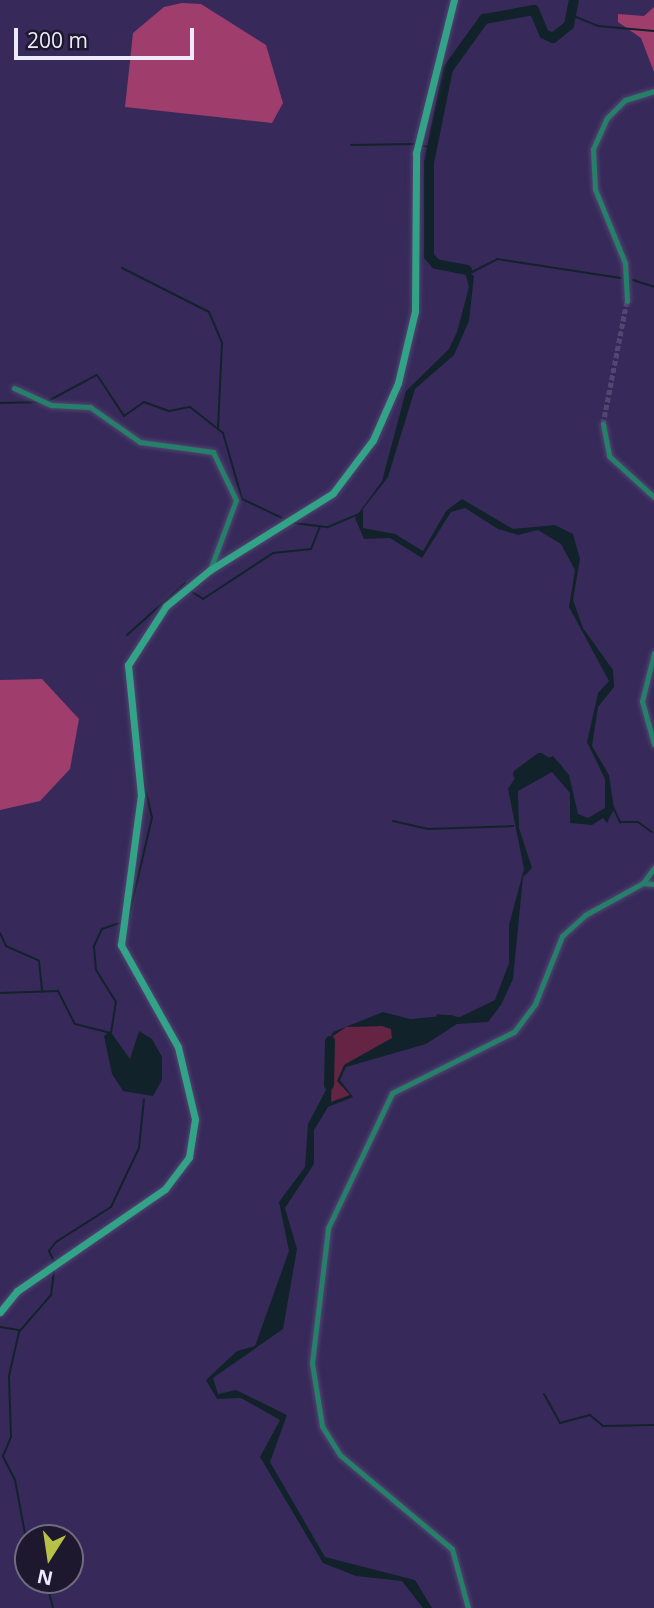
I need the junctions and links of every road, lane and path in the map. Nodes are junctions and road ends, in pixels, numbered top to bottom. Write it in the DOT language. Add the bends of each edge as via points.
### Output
graph roads {
  1 [pos="454,0"];
  2 [pos="654,91"];
  3 [pos="627,301"];
  4 [pos="14,388"];
  5 [pos="603,424"];
  6 [pos="654,496"];
  7 [pos="210,569"];
  8 [pos="654,653"];
  9 [pos="654,744"];
  10 [pos="654,868"];
  11 [pos="643,883"];
  12 [pos="654,884"];
  13 [pos="0,1312"];
  14 [pos="468,1608"];
  1 -- 7 [label="main road" via="416,153 412,201 419,288 393,396 373,440 333,493"];
  2 -- 3 [label="street" via="625,100 607,118 593,149 595,189 625,263"];
  4 -- 7 [label="street" via="51,405 90,407 140,442 214,452 236,500"];
  5 -- 6 [label="street" via="609,456"];
  7 -- 13 [label="main road" via="143,635 125,686 141,795 121,945 178,1047 193,1101 192,1147 165,1189 17,1291"];
  8 -- 9 [label="street" via="642,701"];
  10 -- 11 [label="street"];
  11 -- 12 [label="street"];
  11 -- 14 [label="street" via="585,915 562,936 535,1004 514,1032 392,1093 328,1228 312,1363 322,1426 340,1455 452,1549"];
}
